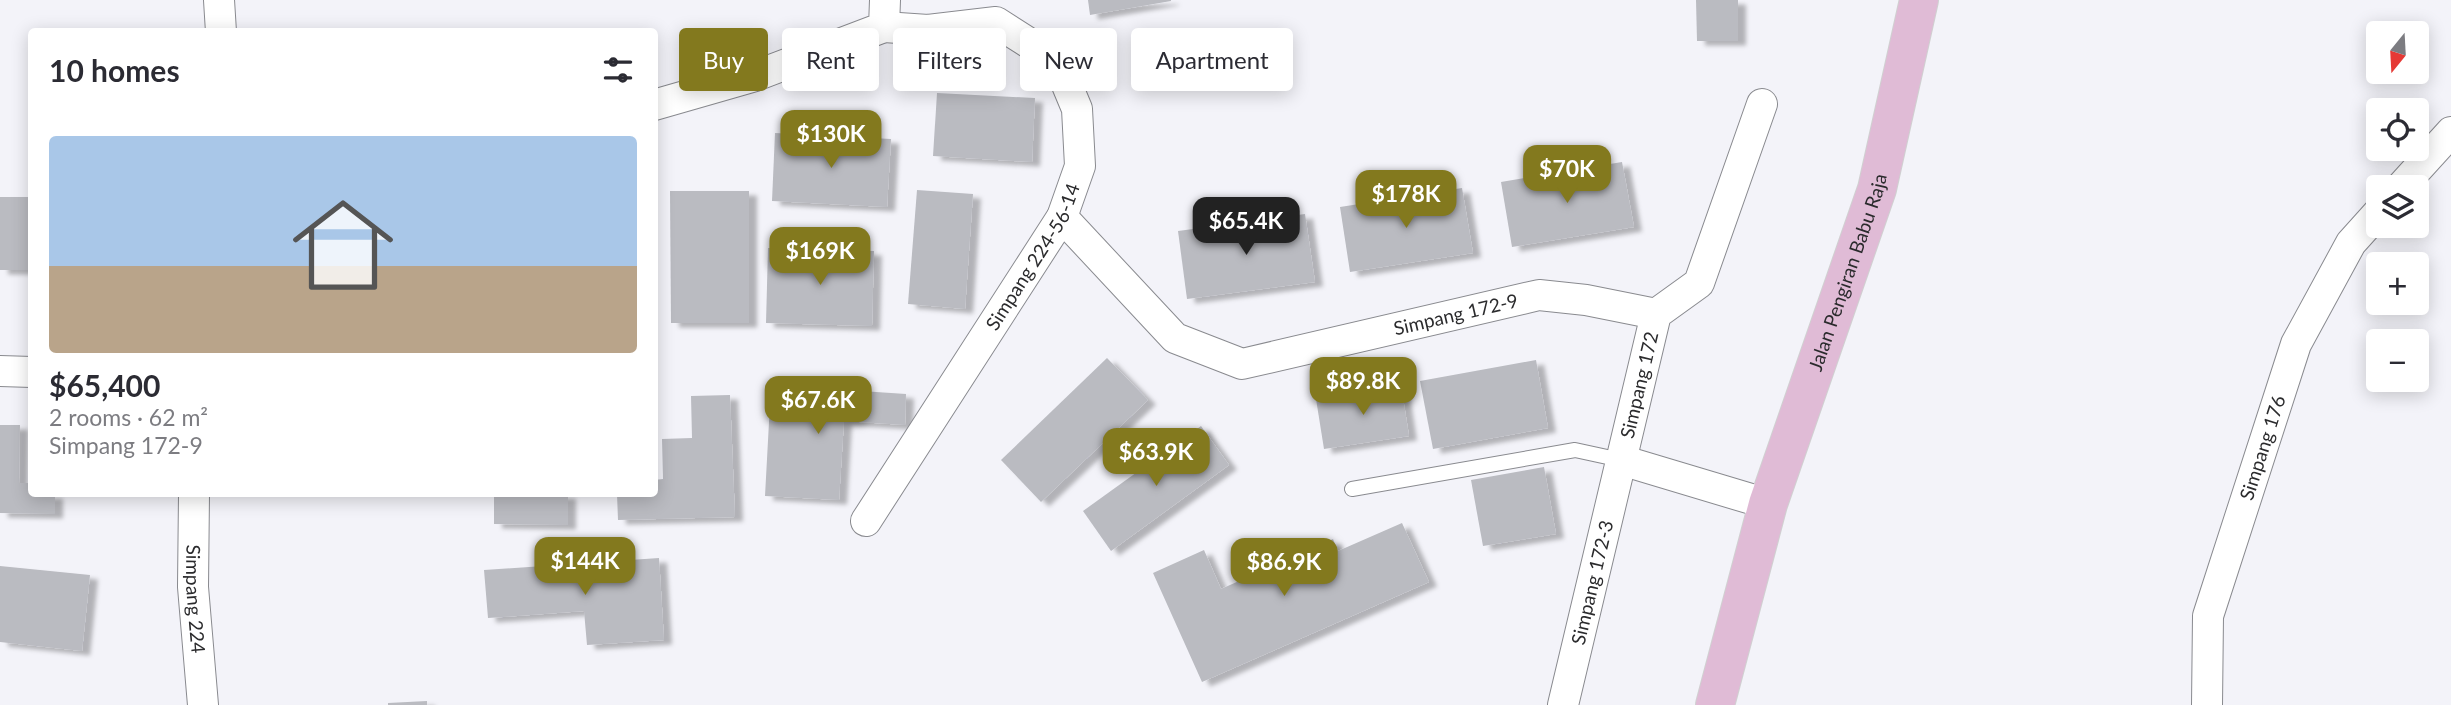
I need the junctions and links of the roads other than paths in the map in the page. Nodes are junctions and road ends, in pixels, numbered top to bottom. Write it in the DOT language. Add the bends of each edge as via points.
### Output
graph roads {
  1 [pos="219,0"];
  2 [pos="1919,0"];
  3 [pos="885,13"];
  4 [pos="221,28"];
  5 [pos="658,104"];
  6 [pos="1762,104"];
  7 [pos="2451,132"];
  8 [pos="2412,175"];
  9 [pos="1062,217"];
  10 [pos="2366,226"];
  11 [pos="1656,314"];
  12 [pos="0,370"];
  13 [pos="28,372"];
  14 [pos="1621,460"];
  15 [pos="1352,489"];
  16 [pos="194,497"];
  17 [pos="866,521"];
  18 [pos="1764,521"];
  19 [pos="203,705"];
  20 [pos="1563,705"];
  21 [pos="1693,705"];
  22 [pos="1715,705"];
  23 [pos="2207,705"];
  1 -- 4 [label="street"];
  2 -- 18 [label="main road, Jalan Pengiran Babu Raja" via="1877,189"];
  3 -- 5 [label="street" via="755,76"];
  3 -- 9 [label="street, Simpang 224-56-14" via="928,30 996,22 1057,61 1077,108 1080,166"];
  6 -- 11 [label="street, Simpang 172" via="1699,284"];
  7 -- 8 [label="street"];
  9 -- 11 [label="street, Simpang 172-9" via="1175,338 1242,364 1539,295"];
  9 -- 17 [label="street, Simpang 224-56-14"];
  10 -- 23 [label="street, Simpang 176" via="2351,243 2296,344 2208,616"];
  11 -- 14 [label="street, Simpang 172"];
  12 -- 13 [label="street"];
  14 -- 15 [label="lane" via="1574,450"];
  14 -- 18 [label="street, Simpang 172"];
  14 -- 20 [label="street, Simpang 172-3"];
  16 -- 19 [label="street, Simpang 224" via="193,587"];
  18 -- 21 [label="main road, Jalan Pengiran Babu Raja"];
  18 -- 22 [label="main road, Jalan Pengiran Babu Raja"];
}
